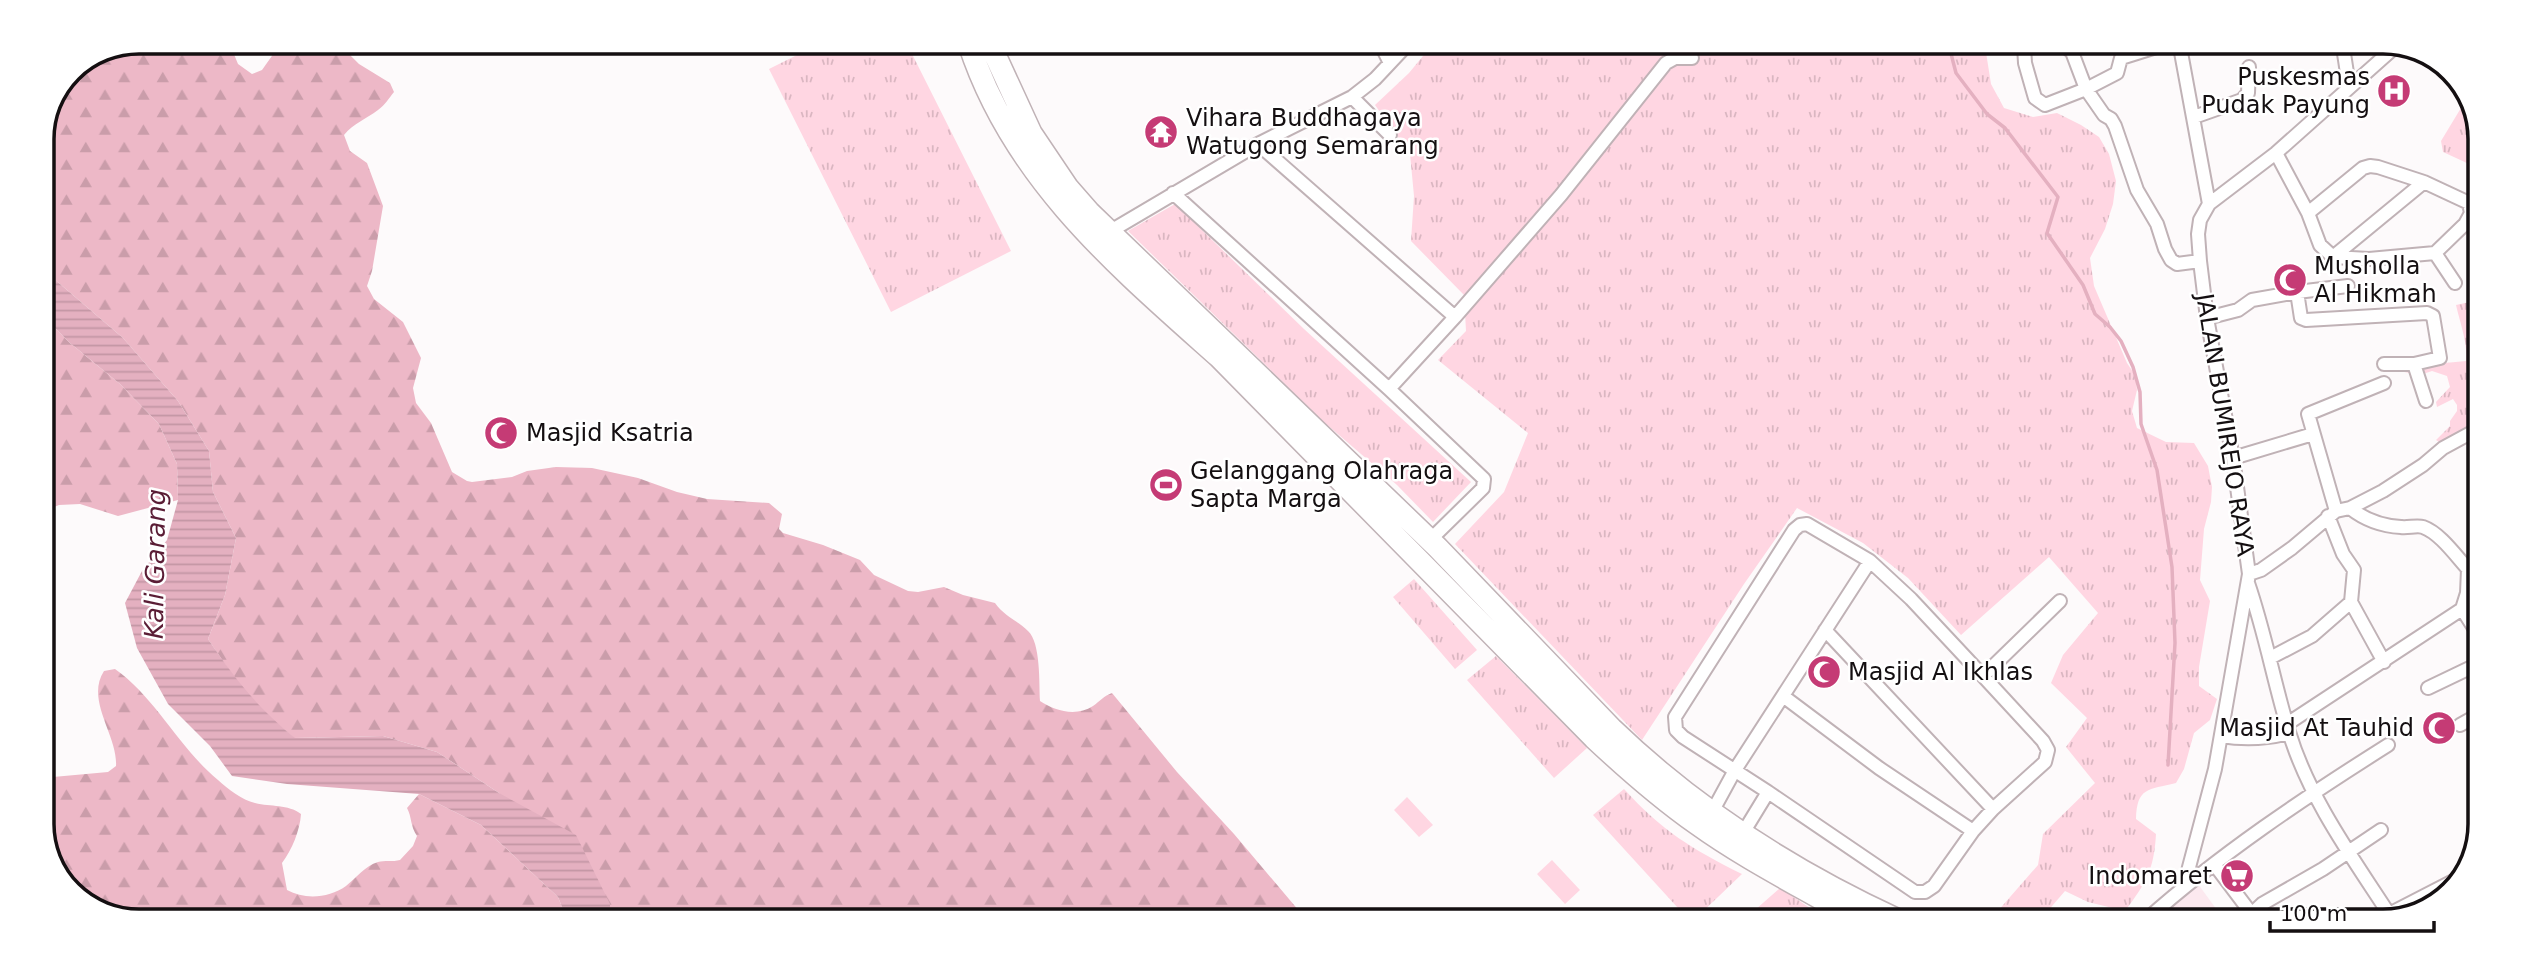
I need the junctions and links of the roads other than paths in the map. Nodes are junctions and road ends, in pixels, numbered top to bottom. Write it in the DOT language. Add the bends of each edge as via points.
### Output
graph roads {
  1 [pos="974,54"];
  2 [pos="995,54"];
  3 [pos="1386,54"];
  4 [pos="1399,54"];
  5 [pos="2024,54"];
  6 [pos="2073,54"];
  7 [pos="2133,54"];
  8 [pos="2181,54"];
  9 [pos="2344,54"];
  10 [pos="2386,54"];
  11 [pos="1692,58"];
  12 [pos="1391,63"];
  13 [pos="2249,67"];
  14 [pos="2349,86"];
  15 [pos="2087,89"];
  16 [pos="1352,97"];
  17 [pos="2194,117"];
  18 [pos="1391,135"];
  19 [pos="1258,144"];
  20 [pos="2276,153"];
  21 [pos="2424,182"];
  22 [pos="1173,193"];
  23 [pos="2468,203"];
  24 [pos="2209,204"];
  25 [pos="2308,213"];
  26 [pos="2468,218"];
  27 [pos="1109,232"];
  28 [pos="2435,253"];
  29 [pos="2333,257"];
  30 [pos="2200,261"];
  31 [pos="2455,283"];
  32 [pos="2348,286"];
  33 [pos="2297,292"];
  34 [pos="1455,317"];
  35 [pos="2207,318"];
  36 [pos="2414,364"];
  37 [pos="2384,365"];
  38 [pos="1241,369"];
  39 [pos="2384,383"];
  40 [pos="1389,389"];
  41 [pos="2426,401"];
  42 [pos="2313,434"];
  43 [pos="2468,434"];
  44 [pos="2233,458"];
  45 [pos="2350,508"];
  46 [pos="2332,514"];
  47 [pos="1430,540"];
  48 [pos="1870,561"];
  49 [pos="2468,562"];
  50 [pos="2248,577"];
  51 [pos="2468,593"];
  52 [pos="2060,601"];
  53 [pos="2351,602"];
  54 [pos="2462,609"];
  55 [pos="2468,618"];
  56 [pos="1825,630"];
  57 [pos="2270,658"];
  58 [pos="2384,662"];
  59 [pos="2468,670"];
  60 [pos="1983,676"];
  61 [pos="2428,688"];
  62 [pos="1783,696"];
  63 [pos="2468,720"];
  64 [pos="2460,725"];
  65 [pos="2288,728"];
  66 [pos="2221,736"];
  67 [pos="2388,744"];
  68 [pos="1735,771"];
  69 [pos="2314,791"];
  70 [pos="1768,792"];
  71 [pos="1993,809"];
  72 [pos="1711,814"];
  73 [pos="2381,830"];
  74 [pos="1973,831"];
  75 [pos="1739,841"];
  76 [pos="2349,852"];
  77 [pos="2214,864"];
  78 [pos="2184,886"];
  79 [pos="2434,891"];
  80 [pos="2407,905"];
  81 [pos="1841,909"];
  82 [pos="1875,909"];
  83 [pos="2158,909"];
  84 [pos="2242,909"];
  85 [pos="2256,909"];
  86 [pos="2386,909"];
  1 -- 38 [label="highway" via="1015,142 1055,200 1097,245"];
  2 -- 27 [label="highway" via="1037,142 1068,188"];
  3 -- 12 [label="street"];
  4 -- 12 [label="street"];
  5 -- 15 [label="street" via="2032,92 2041,103"];
  6 -- 15 [label="street"];
  7 -- 15 [label="street" via="2121,58 2118,73"];
  8 -- 17 [label="street, JALAN BUMIREJO RAYA"];
  9 -- 14 [label="street"];
  10 -- 14 [label="street"];
  11 -- 34 [label="street" via="1665,63 1553,204"];
  12 -- 16 [label="street"];
  13 -- 17 [label="street" via="2248,93 2242,100"];
  14 -- 20 [label="street"];
  15 -- 30 [label="street" via="2115,126 2137,190 2172,260 2177,264"];
  16 -- 18 [label="street"];
  16 -- 19 [label="street"];
  17 -- 24 [label="street, JALAN BUMIREJO RAYA"];
  19 -- 22 [label="street"];
  19 -- 34 [label="street"];
  20 -- 24 [label="street"];
  20 -- 25 [label="street"];
  21 -- 23 [label="street"];
  21 -- 25 [label="street" via="2371,166 2363,168"];
  21 -- 29 [label="street"];
  22 -- 27 [label="street"];
  22 -- 40 [label="street"];
  24 -- 30 [label="street, JALAN BUMIREJO RAYA" via="2200,220"];
  25 -- 29 [label="street" via="2320,245"];
  26 -- 28 [label="street"];
  27 -- 38 [label="highway" via="1204,321"];
  28 -- 29 [label="street"];
  28 -- 31 [label="street"];
  30 -- 35 [label="street, JALAN BUMIREJO RAYA"];
  32 -- 33 [label="street"];
  33 -- 35 [label="street" via="2252,300 2238,310"];
  33 -- 36 [label="street" via="2301,318 2306,320 2429,314 2434,319 2440,358"];
  34 -- 40 [label="street"];
  35 -- 44 [label="street, JALAN BUMIREJO RAYA"];
  36 -- 37 [label="street"];
  36 -- 41 [label="street"];
  38 -- 47 [label="highway"];
  38 -- 75 [label="highway" via="1623,765 1695,823"];
  39 -- 42 [label="street" via="2311,411 2308,417"];
  40 -- 47 [label="street" via="1484,479 1483,488"];
  42 -- 44 [label="street"];
  42 -- 46 [label="street"];
  43 -- 45 [label="street"];
  44 -- 50 [label="street, JALAN BUMIREJO RAYA"];
  45 -- 46 [label="street"];
  45 -- 49 [label="street" via="2379,524 2422,527"];
  46 -- 50 [label="street"];
  46 -- 53 [label="street" via="2343,554 2354,570"];
  47 -- 72 [label="highway" via="1612,729"];
  48 -- 56 [label="street"];
  48 -- 60 [label="street"];
  48 -- 68 [label="street" via="1807,524 1800,525 1757,585 1675,717 1676,730 1683,737"];
  50 -- 57 [label="street"];
  50 -- 66 [label="street, JALAN BUMIREJO RAYA"];
  51 -- 54 [label="street"];
  52 -- 60 [label="street"];
  53 -- 57 [label="street" via="2312,636"];
  53 -- 58 [label="street"];
  54 -- 55 [label="street"];
  54 -- 58 [label="street"];
  56 -- 62 [label="street"];
  56 -- 71 [label="street"];
  57 -- 65 [label="street"];
  58 -- 65 [label="street" via="2335,691"];
  59 -- 61 [label="street"];
  60 -- 71 [label="street" via="2048,750 2038,770"];
  62 -- 68 [label="street"];
  62 -- 74 [label="street"];
  63 -- 64 [label="street"];
  65 -- 66 [label="street" via="2261,739"];
  65 -- 69 [label="street"];
  66 -- 78 [label="street, JALAN BUMIREJO RAYA"];
  67 -- 69 [label="street"];
  68 -- 70 [label="street"];
  68 -- 72 [label="street"];
  69 -- 76 [label="street"];
  69 -- 77 [label="street"];
  70 -- 74 [label="street" via="1915,891 1925,892 1934,886"];
  70 -- 75 [label="street"];
  71 -- 74 [label="street"];
  72 -- 75 [label="highway"];
  73 -- 76 [label="street"];
  75 -- 81 [label="highway"];
  75 -- 82 [label="highway"];
  76 -- 85 [label="street"];
  76 -- 86 [label="street"];
  77 -- 78 [label="street"];
  77 -- 84 [label="street"];
  78 -- 83 [label="street"];
  79 -- 80 [label="street"];
}
